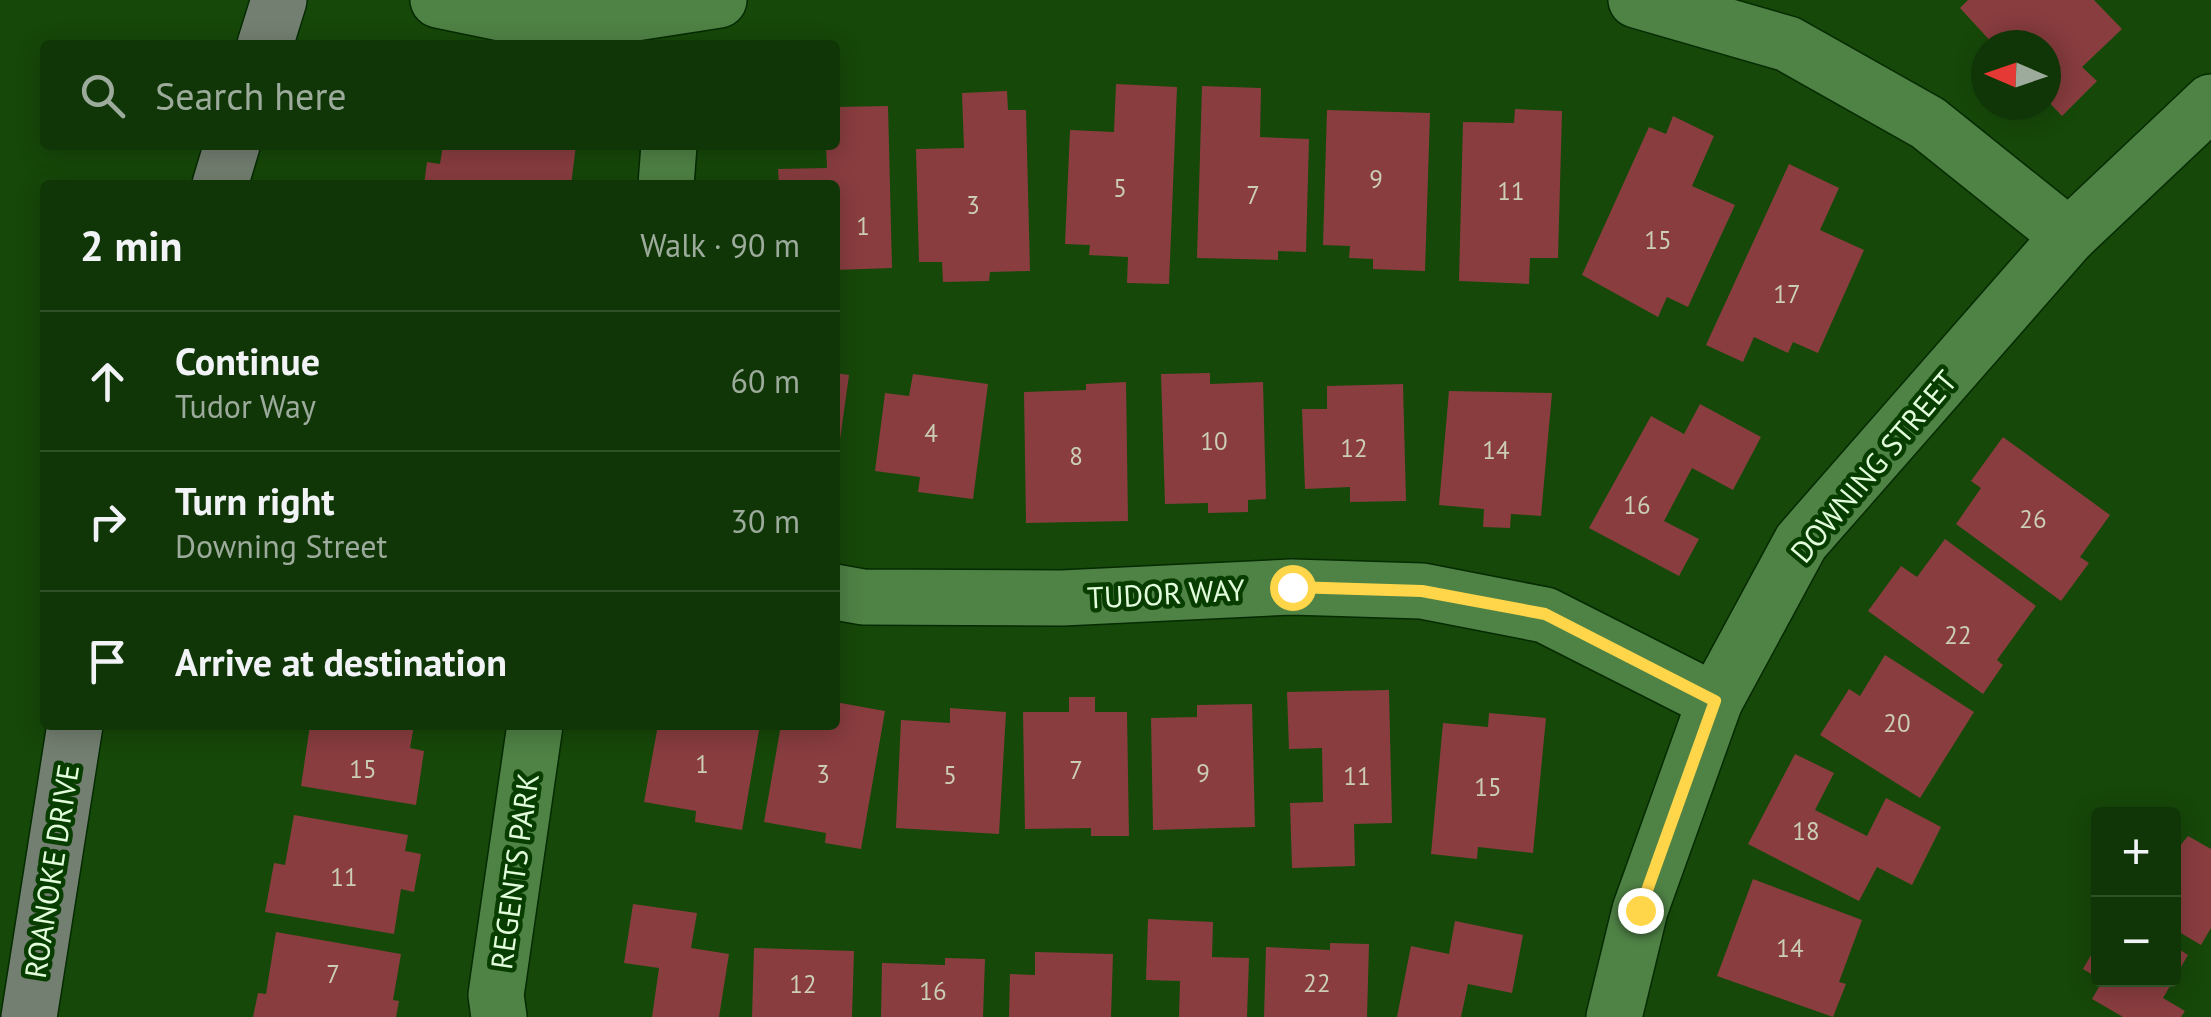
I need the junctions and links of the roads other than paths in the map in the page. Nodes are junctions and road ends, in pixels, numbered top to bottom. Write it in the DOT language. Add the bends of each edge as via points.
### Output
graph roads {
  1 [pos="279,0"];
  2 [pos="438,0"];
  3 [pos="1636,0"];
  4 [pos="692,17"];
  5 [pos="267,40"];
  6 [pos="2211,102"];
  7 [pos="230,150"];
  8 [pos="670,150"];
  9 [pos="222,180"];
  10 [pos="666,180"];
  11 [pos="2069,236"];
  12 [pos="840,593"];
  13 [pos="1715,701"];
  14 [pos="74,730"];
  15 [pos="534,730"];
  16 [pos="29,1017"];
  17 [pos="499,1017"];
  18 [pos="1614,1017"];
  1 -- 5 [label="street"];
  2 -- 4 [label="street" via="558,26"];
  3 -- 11 [label="street" via="1788,44 1928,123"];
  6 -- 11 [label="street, DOWNING STREET"];
  7 -- 9 [label="street"];
  8 -- 10 [label="street"];
  11 -- 13 [label="street, DOWNING STREET" via="1802,542"];
  12 -- 13 [label="street, TUDOR WAY" via="1062,598 1292,587 1422,591 1545,614"];
  13 -- 18 [label="street, DOWNING STREET" via="1640,910"];
  14 -- 16 [label="street, ROANOKE DRIVE"];
  15 -- 17 [label="street, REGENTS PARK" via="511,870"];
}
